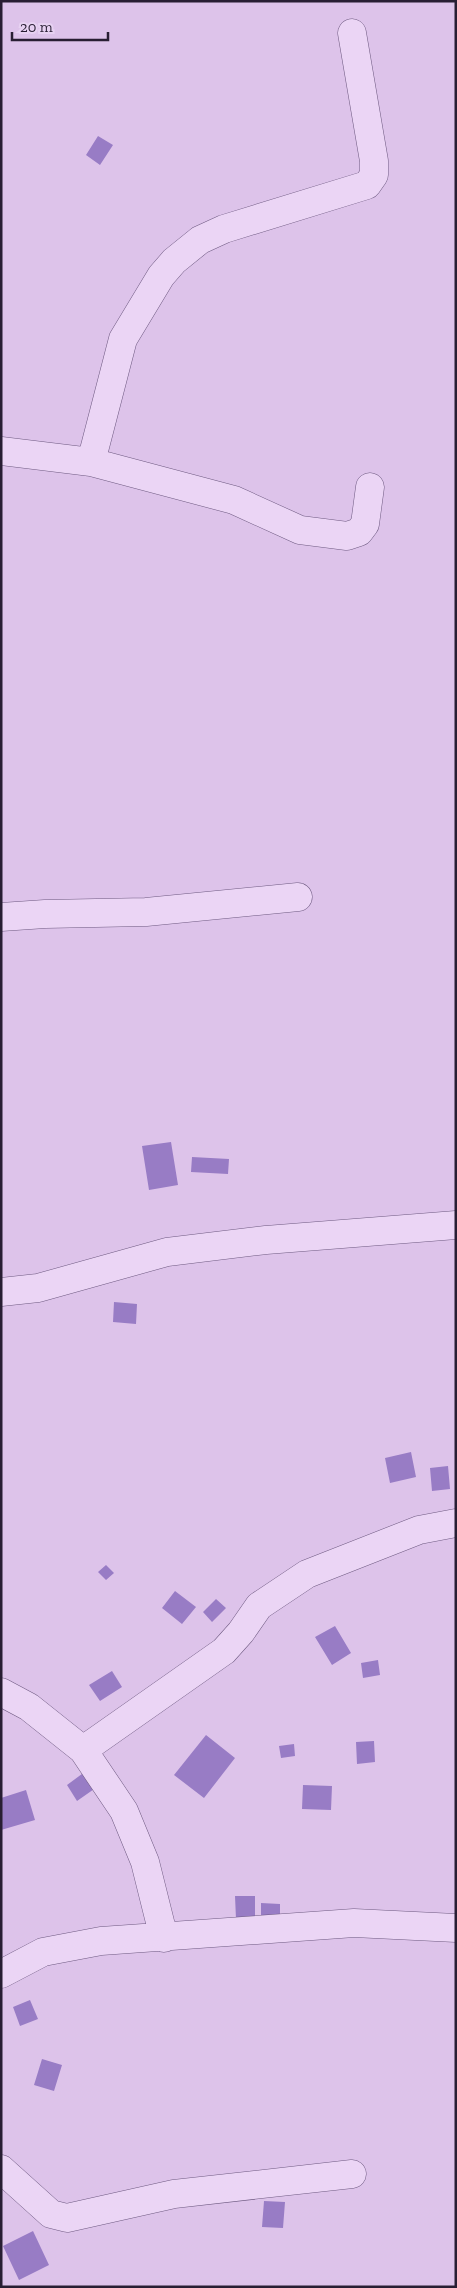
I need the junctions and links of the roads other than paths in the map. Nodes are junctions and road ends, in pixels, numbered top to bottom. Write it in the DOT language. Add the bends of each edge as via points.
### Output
graph roads {
  1 [pos="352,33"];
  2 [pos="1,450"];
  3 [pos="91,462"];
  4 [pos="370,487"];
  5 [pos="298,897"];
  6 [pos="1,917"];
  7 [pos="456,1225"];
  8 [pos="1,1292"];
  9 [pos="456,1523"];
  10 [pos="1,1692"];
  11 [pos="83,1750"];
  12 [pos="456,1928"];
  13 [pos="164,1938"];
  14 [pos="1,1974"];
  15 [pos="1,2169"];
  16 [pos="352,2174"];
  1 -- 3 [label="street" via="374,174 367,185 224,229 200,240 174,261 161,276 123,339"];
  2 -- 3 [label="street"];
  3 -- 4 [label="street" via="234,500 300,530 347,536 359,532 365,524"];
  5 -- 6 [label="street" via="146,912"];
  7 -- 8 [label="street" via="266,1240 167,1252 38,1288"];
  9 -- 11 [label="street" via="419,1530 307,1574 259,1606 224,1651"];
  10 -- 11 [label="street" via="29,1707"];
  11 -- 13 [label="street" via="124,1811 145,1862"];
  12 -- 13 [label="street" via="354,1923"];
  13 -- 14 [label="street" via="101,1941 43,1952"];
  15 -- 16 [label="street" via="51,2214 68,2218 174,2194"];
}
